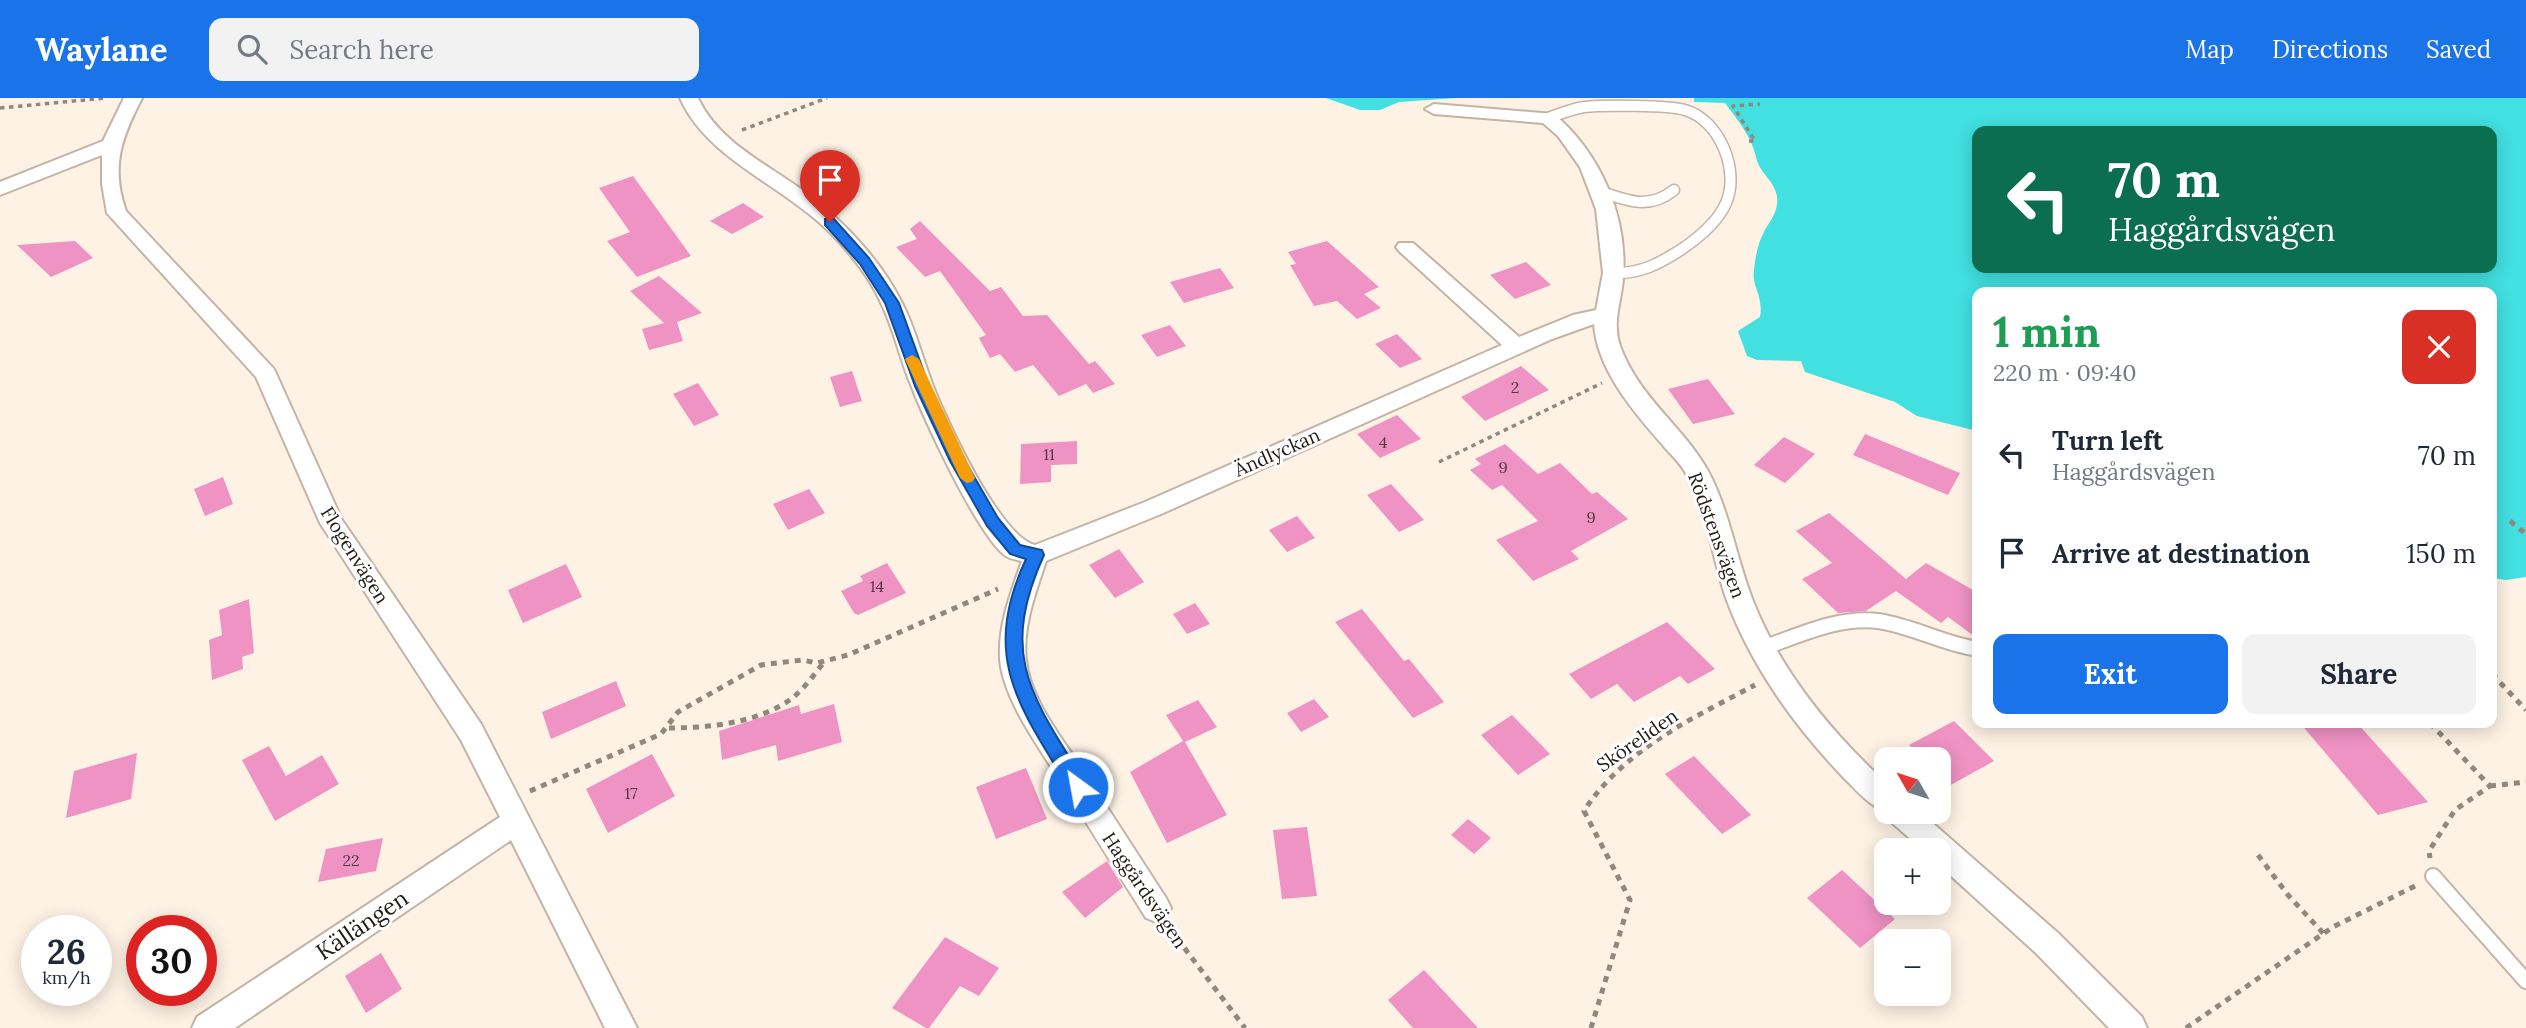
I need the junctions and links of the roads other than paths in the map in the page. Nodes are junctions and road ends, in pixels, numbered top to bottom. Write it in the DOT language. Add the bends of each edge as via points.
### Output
graph roads {
  1 [pos="133,98"];
  2 [pos="689,98"];
  3 [pos="1626,102"];
  4 [pos="1434,109"];
  5 [pos="1548,118"];
  6 [pos="113,144"];
  7 [pos="0,189"];
  8 [pos="1597,189"];
  9 [pos="1674,190"];
  10 [pos="1406,247"];
  11 [pos="1613,273"];
  12 [pos="1603,316"];
  13 [pos="1517,347"];
  14 [pos="1036,555"];
  15 [pos="1762,648"];
  16 [pos="1972,648"];
  17 [pos="1874,787"];
  18 [pos="511,811"];
  19 [pos="1913,824"];
  20 [pos="2433,876"];
  21 [pos="1156,908"];
  22 [pos="2526,981"];
  23 [pos="208,1028"];
  24 [pos="621,1028"];
  25 [pos="2130,1028"];
  1 -- 6 [label="street, Flogenvägen"];
  2 -- 14 [label="street" via="697,116 718,139 818,211 864,261 895,309 922,386 992,522 1015,550"];
  3 -- 5 [label="lane" via="1584,107"];
  3 -- 11 [label="lane" via="1691,111 1710,126 1726,158 1729,191 1717,219 1698,237 1635,273"];
  4 -- 5 [label="street"];
  5 -- 8 [label="street" via="1572,138"];
  6 -- 7 [label="street"];
  6 -- 18 [label="street, Flogenvägen" via="111,189 117,213 266,374 337,531 454,704"];
  8 -- 9 [label="lane" via="1648,205 1662,201"];
  8 -- 11 [label="street" via="1610,226"];
  10 -- 13 [label="street"];
  11 -- 12 [label="street"];
  12 -- 13 [label="street, Ändlyckan" via="1580,320"];
  12 -- 15 [label="street, Rödstensvägen" via="1606,335 1645,411 1696,469 1741,603"];
  13 -- 14 [label="street, Ändlyckan"];
  14 -- 21 [label="street, Haggårdsvägen" via="1013,641 1013,661 1023,694"];
  15 -- 16 [label="lane" via="1826,626 1876,620"];
  15 -- 17 [label="street, Rödstensvägen" via="1823,733"];
  18 -- 23 [label="street, Källängen"];
  18 -- 24 [label="street, Flogenvägen"];
  19 -- 25 [label="street" via="2047,943"];
  20 -- 22 [label="lane"];
}
